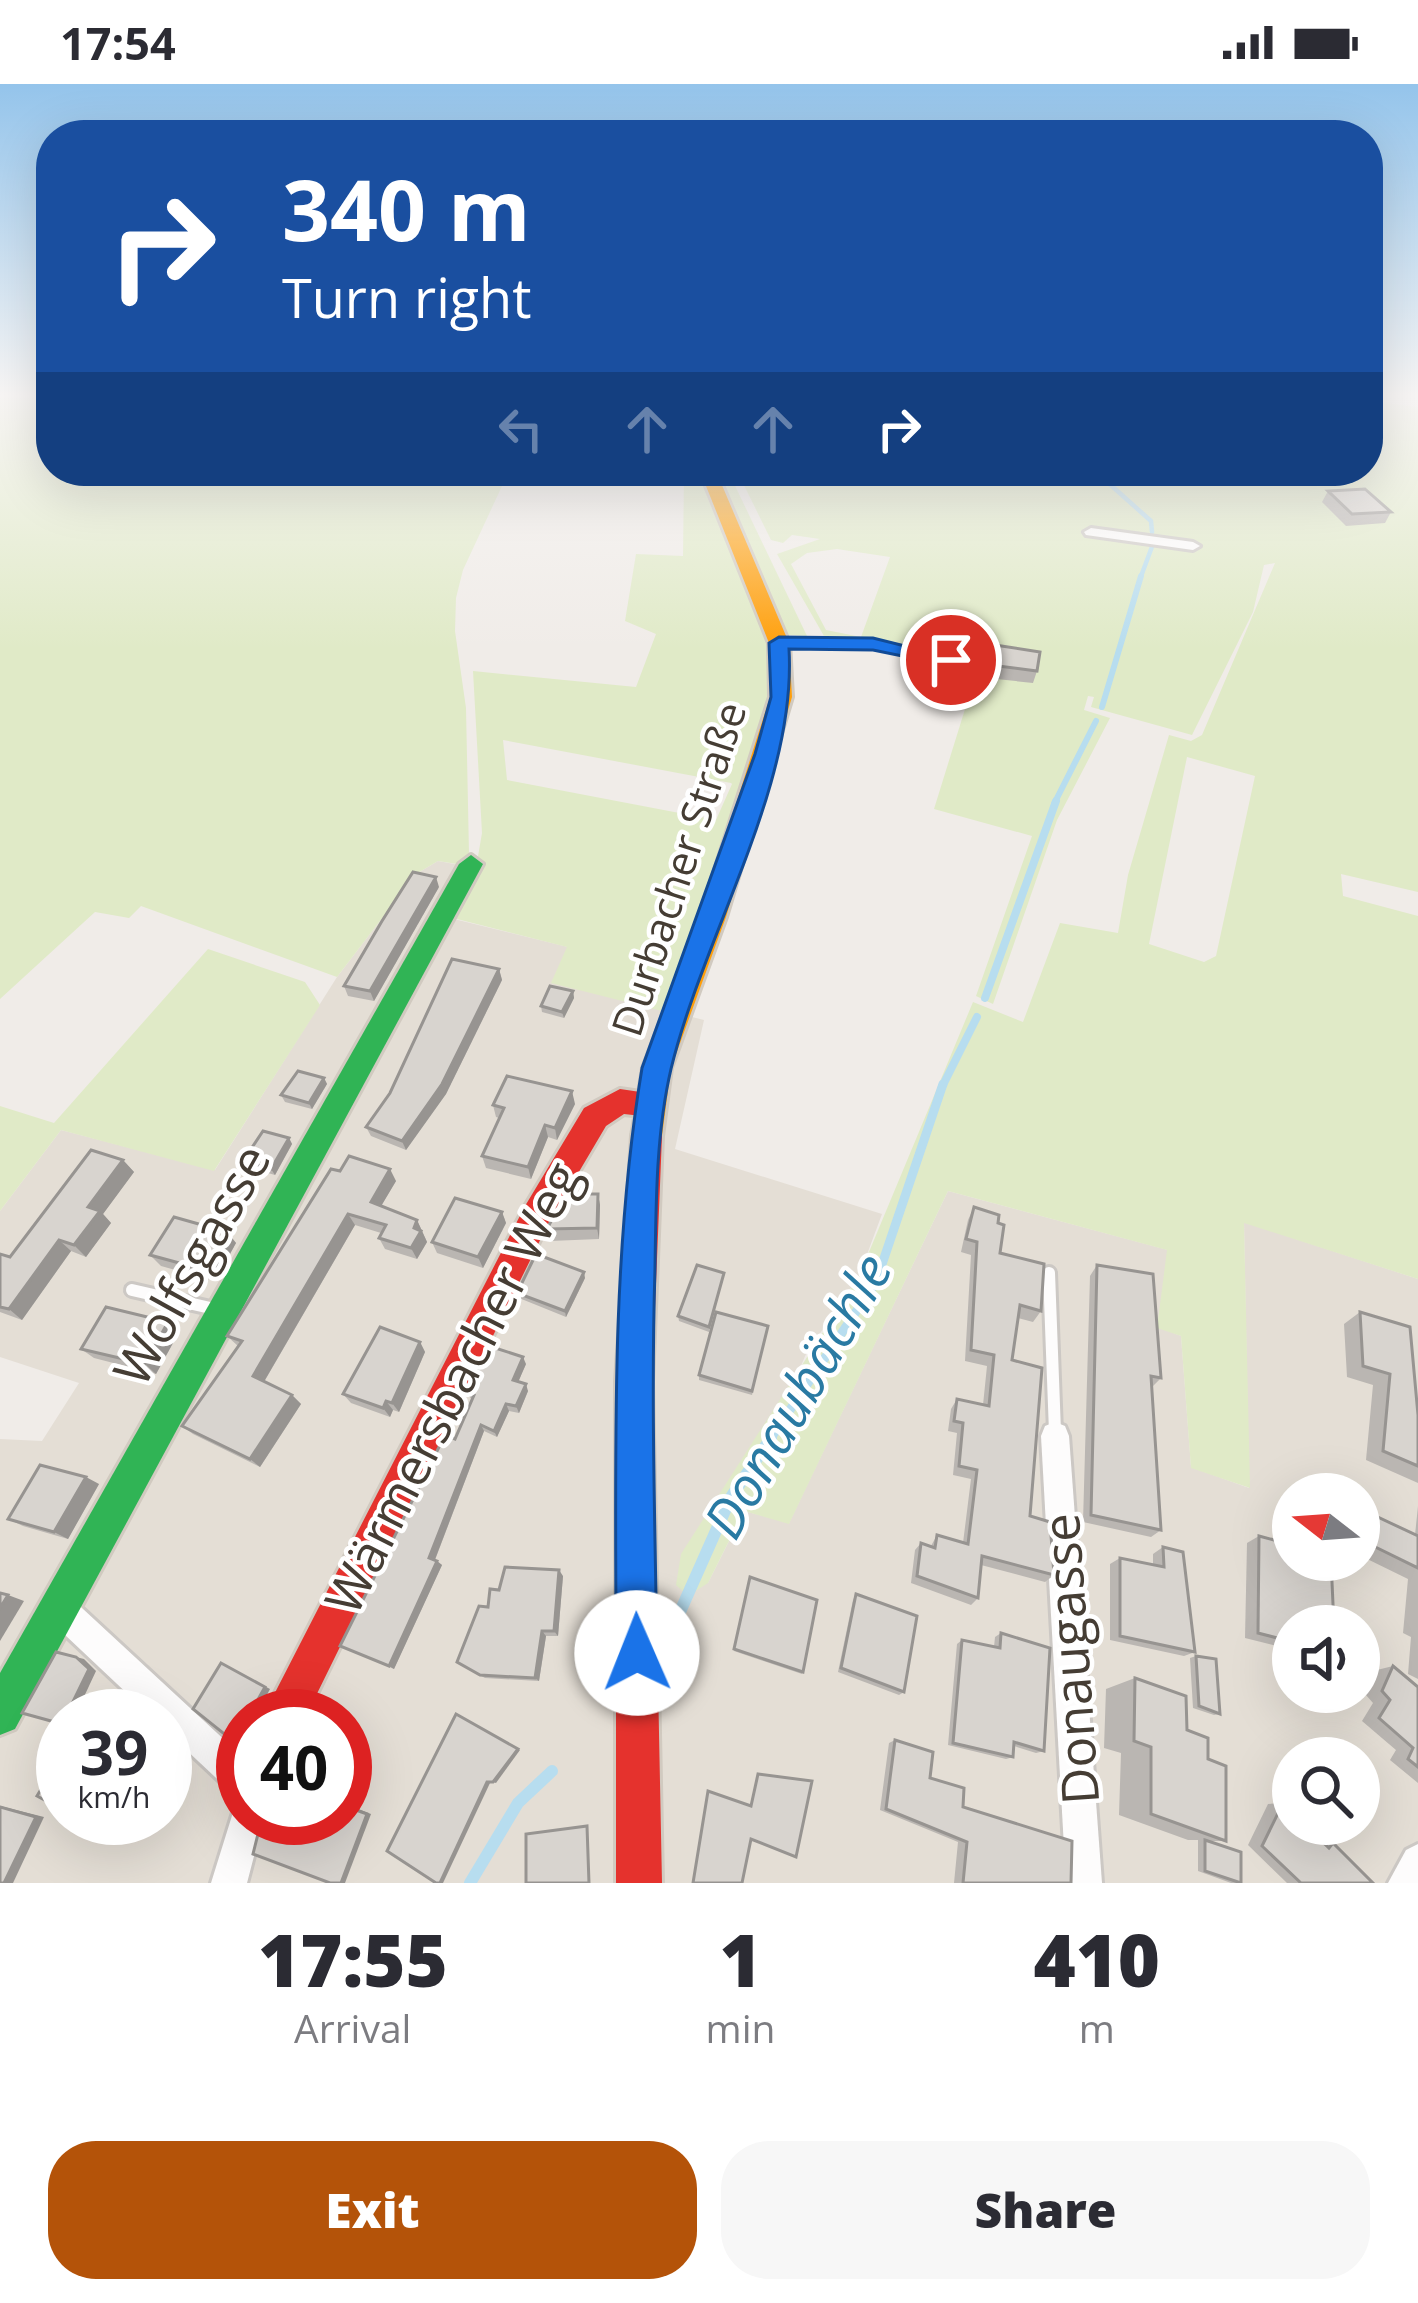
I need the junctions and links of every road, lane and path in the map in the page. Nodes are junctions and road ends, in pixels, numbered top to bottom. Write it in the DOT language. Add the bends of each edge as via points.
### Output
graph roads {
  1 [pos="714,486"];
  2 [pos="1091,532"];
  3 [pos="1193,547"];
  4 [pos="779,643"];
  5 [pos="951,660"];
  6 [pos="471,865"];
  7 [pos="651,1105"];
  8 [pos="1049,1274"];
  9 [pos="132,1290"];
  10 [pos="222,1310"];
  11 [pos="1055,1436"];
  12 [pos="58,1607"];
  13 [pos="298,1689"];
  14 [pos="0,1714"];
  15 [pos="216,1755"];
  16 [pos="240,1845"];
  17 [pos="1418,1862"];
  18 [pos="229,1883"];
  19 [pos="639,1883"];
  20 [pos="1084,1883"];
  21 [pos="1406,1883"];
  1 -- 4 [label="street, Durbacher Straße"];
  2 -- 3 [label="street"];
  4 -- 5 [label="lane" via="873,644"];
  4 -- 7 [label="street, Durbacher Straße" via="781,697 766,754"];
  6 -- 10 [label="street, Wolfsgasse"];
  7 -- 13 [label="street, Wärmersbacher Weg" via="620,1101 595,1117 536,1216"];
  7 -- 19 [label="street, Durbacher Straße" via="634,1382"];
  8 -- 11 [label="lane"];
  9 -- 10 [label="lane"];
  10 -- 12 [label="street, Wolfsgasse"];
  11 -- 20 [label="street, Donaugasse"];
  12 -- 14 [label="street, Wolfsgasse"];
  12 -- 15 [label="street"];
  16 -- 18 [label="street"];
  17 -- 21 [label="street"];
}
